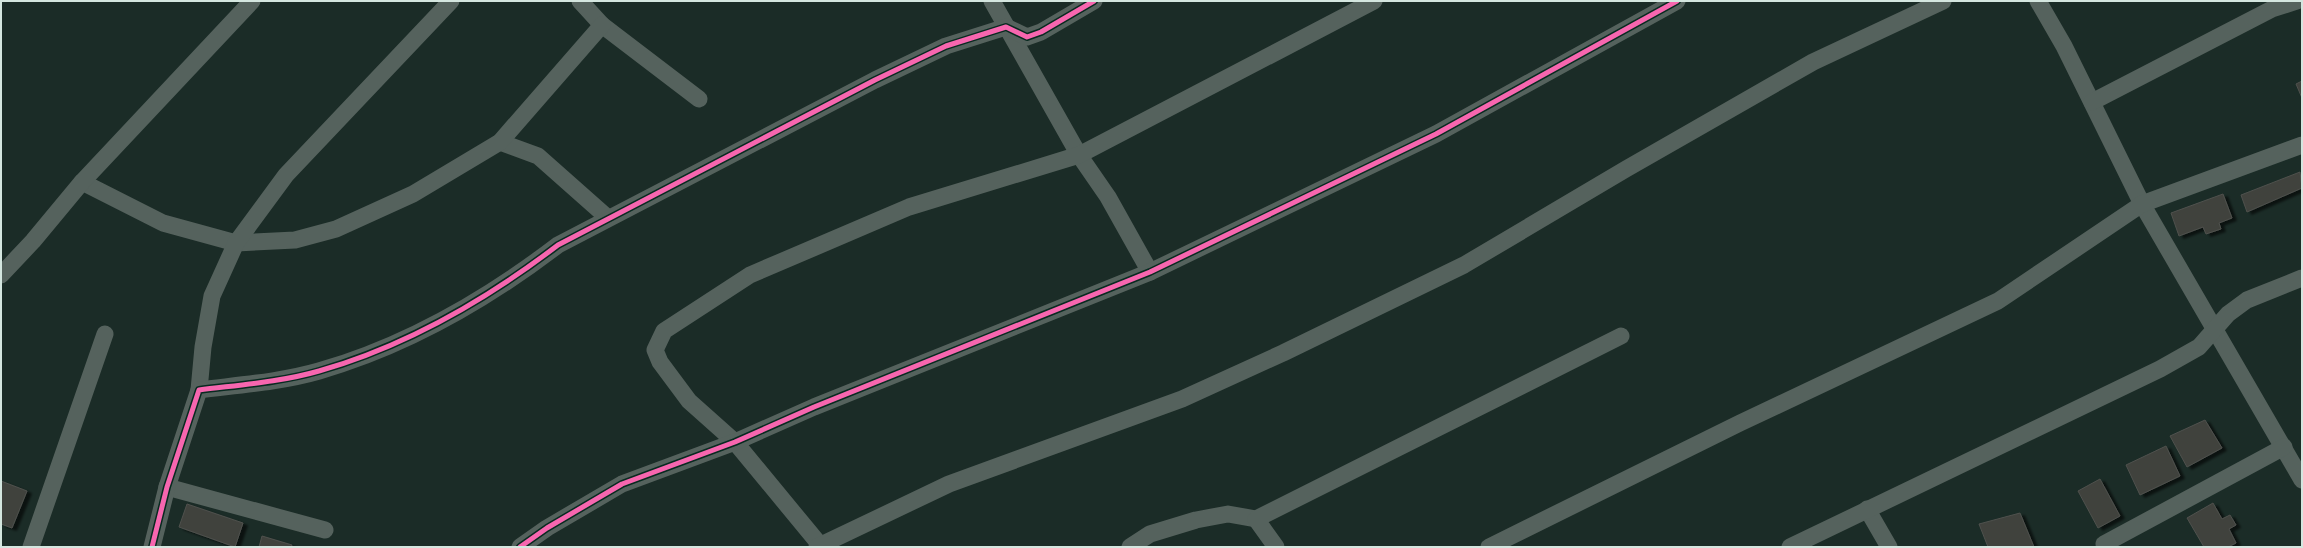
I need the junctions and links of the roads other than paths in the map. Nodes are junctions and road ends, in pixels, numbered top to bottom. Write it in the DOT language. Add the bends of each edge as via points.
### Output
graph roads {
  1 [pos="252,1"];
  2 [pos="451,1"];
  3 [pos="580,1"];
  4 [pos="992,1"];
  5 [pos="1094,1"];
  6 [pos="1374,1"];
  7 [pos="1677,1"];
  8 [pos="1943,1"];
  9 [pos="2038,1"];
  10 [pos="2297,1"];
  11 [pos="602,25"];
  12 [pos="1006,27"];
  13 [pos="699,99"];
  14 [pos="2092,102"];
  15 [pos="500,142"];
  16 [pos="2302,144"];
  17 [pos="1079,155"];
  18 [pos="82,182"];
  19 [pos="2142,204"];
  20 [pos="608,218"];
  21 [pos="236,242"];
  22 [pos="1150,272"];
  23 [pos="1,273"];
  24 [pos="2302,278"];
  25 [pos="2215,330"];
  26 [pos="105,334"];
  27 [pos="1621,336"];
  28 [pos="199,390"];
  29 [pos="735,442"];
  30 [pos="2284,447"];
  31 [pos="2302,480"];
  32 [pos="167,487"];
  33 [pos="1867,510"];
  34 [pos="1256,519"];
  35 [pos="325,530"];
  36 [pos="2104,544"];
  37 [pos="818,546"];
  38 [pos="30,547"];
  39 [pos="152,547"];
  40 [pos="520,547"];
  41 [pos="1130,547"];
  42 [pos="1276,547"];
  43 [pos="1489,547"];
  44 [pos="1790,547"];
  45 [pos="1889,547"];
  1 -- 18 [label="street"];
  2 -- 21 [label="street" via="286,175"];
  3 -- 11 [label="street"];
  4 -- 12 [label="street"];
  5 -- 12 [label="street" via="1041,32 1027,37"];
  6 -- 17 [label="street"];
  7 -- 22 [label="street" via="1436,134"];
  8 -- 37 [label="street" via="1813,62 1456,269 1283,353 1182,399 949,484"];
  9 -- 14 [label="street"];
  10 -- 14 [label="street" via="2272,9"];
  11 -- 13 [label="street"];
  11 -- 15 [label="street"];
  12 -- 17 [label="street"];
  12 -- 20 [label="street" via="946,46 875,80"];
  14 -- 19 [label="street"];
  15 -- 20 [label="street" via="538,156"];
  15 -- 21 [label="street" via="413,194 336,229 295,240"];
  16 -- 19 [label="street"];
  17 -- 22 [label="street" via="1108,197"];
  17 -- 29 [label="street" via="909,206 838,236 750,275 664,331 655,350 660,362 689,401"];
  18 -- 21 [label="street" via="163,223"];
  18 -- 23 [label="street" via="33,241"];
  19 -- 25 [label="street"];
  19 -- 43 [label="street" via="1998,301 1740,423"];
  20 -- 28 [label="street" via="558,245 521,274 484,297 400,342 318,371"];
  21 -- 28 [label="street" via="212,296"];
  22 -- 29 [label="street" via="814,407"];
  24 -- 25 [label="street" via="2247,300 2228,314"];
  25 -- 30 [label="street"];
  25 -- 33 [label="street" via="2198,347 2160,369"];
  26 -- 38 [label="street"];
  27 -- 34 [label="street"];
  28 -- 32 [label="street"];
  29 -- 37 [label="street"];
  29 -- 40 [label="street" via="622,484"];
  30 -- 31 [label="street"];
  30 -- 36 [label="street"];
  32 -- 35 [label="street"];
  32 -- 39 [label="street"];
  33 -- 44 [label="street"];
  33 -- 45 [label="street"];
  34 -- 41 [label="street" via="1228,514 1196,520 1150,534"];
  34 -- 42 [label="street"];
}
